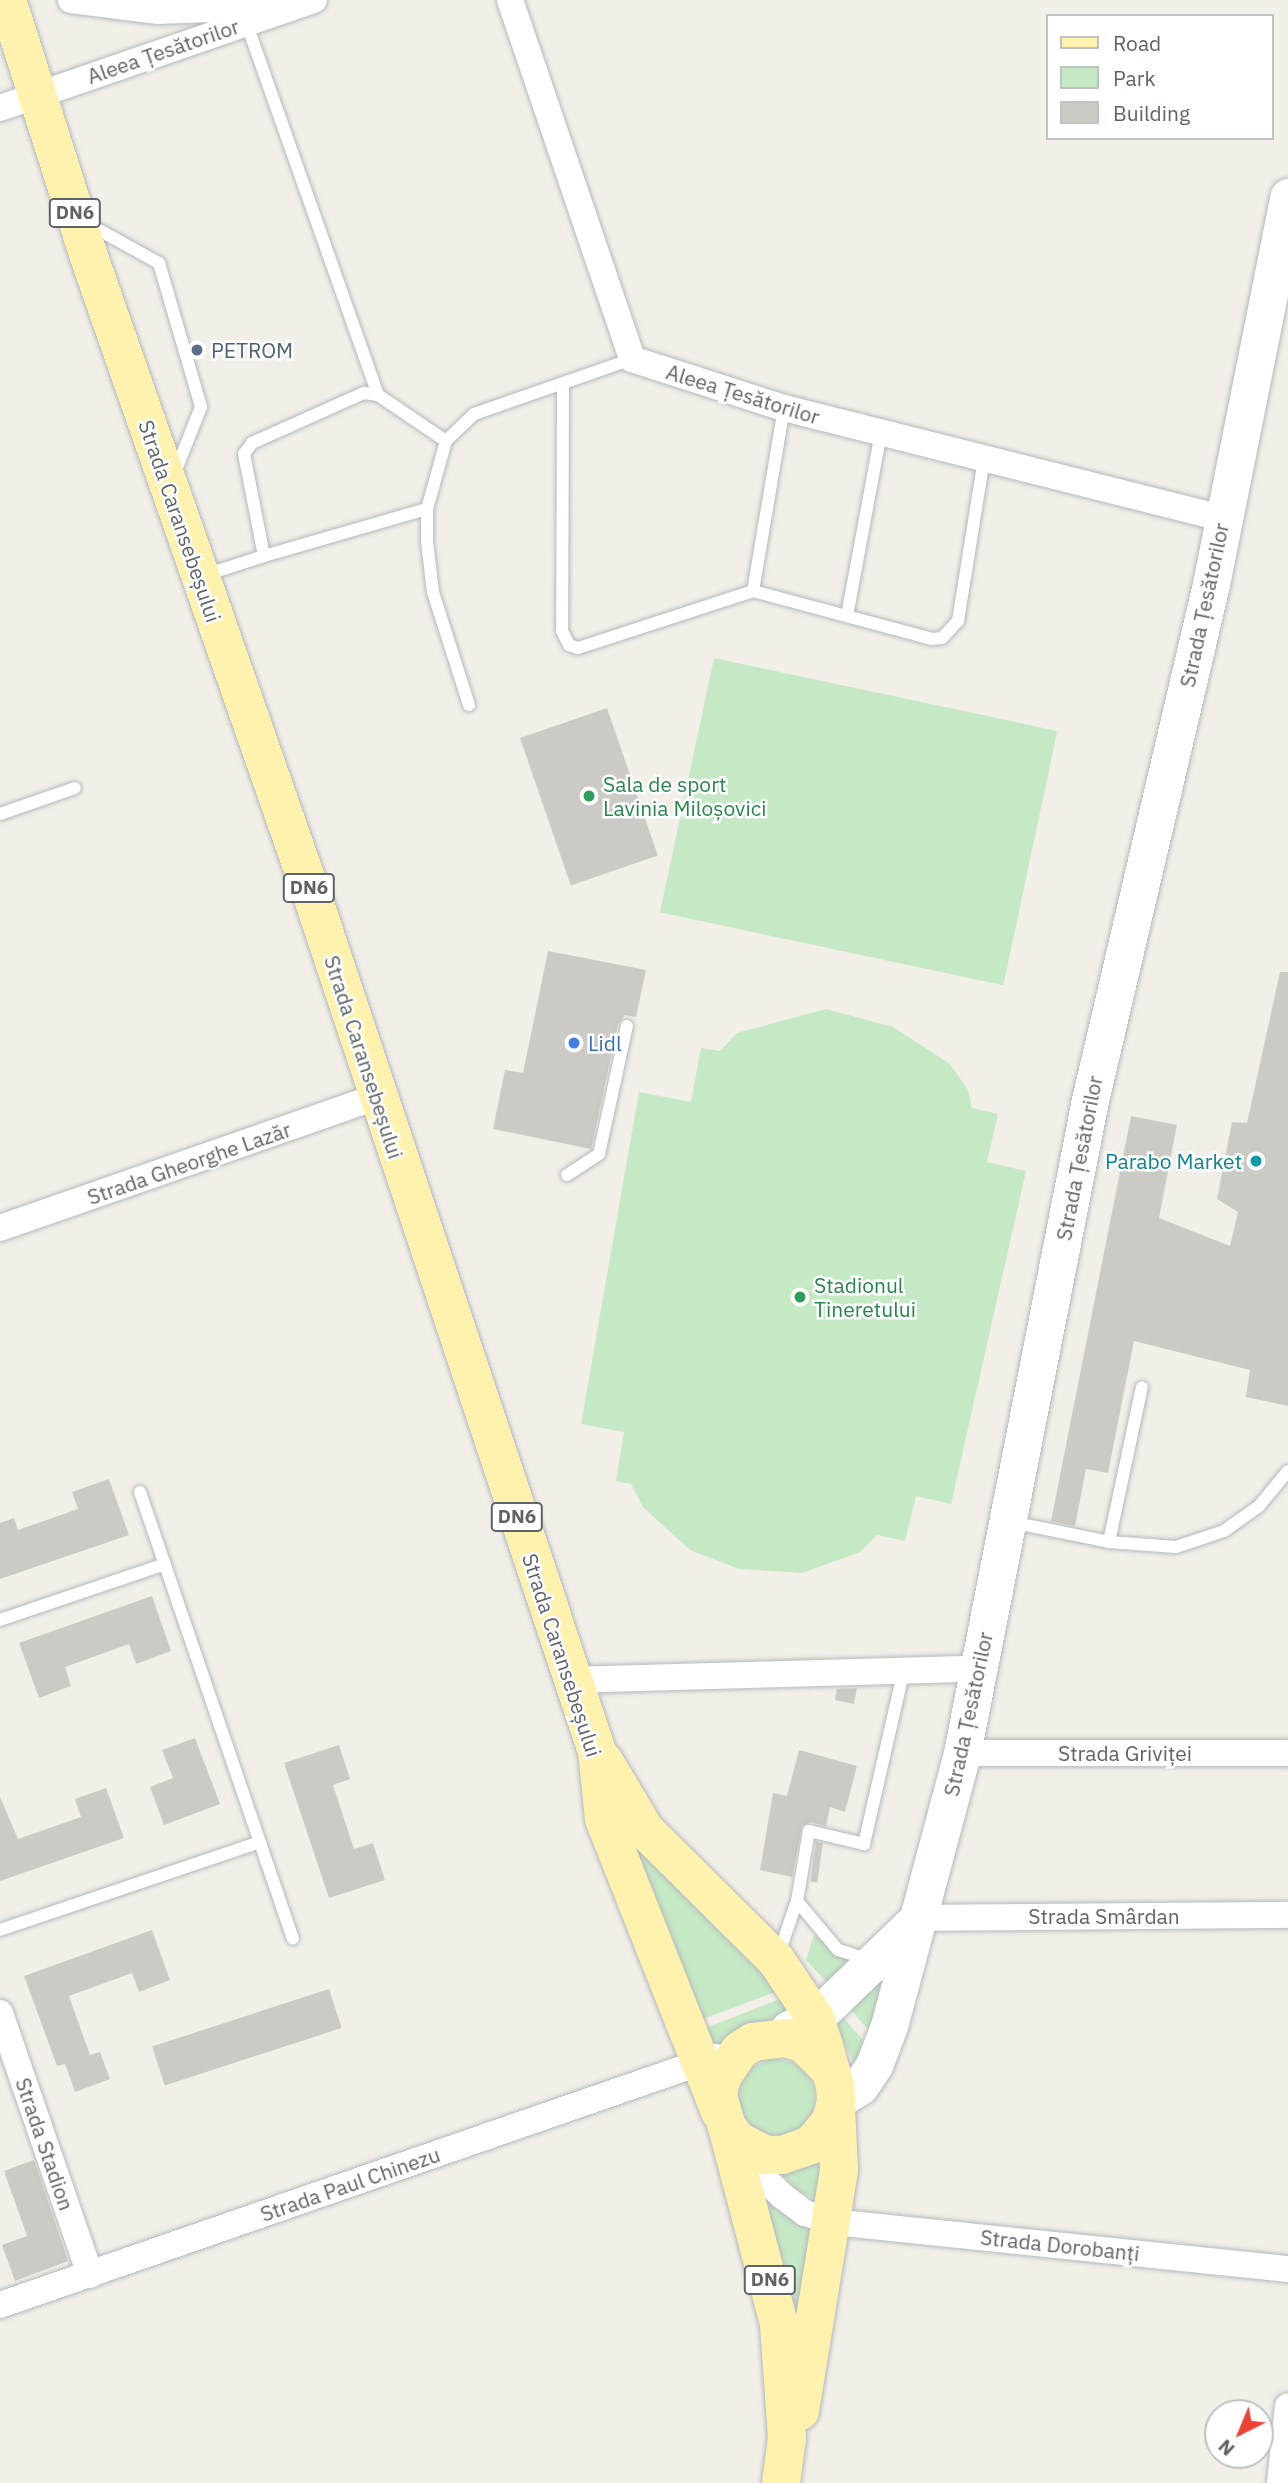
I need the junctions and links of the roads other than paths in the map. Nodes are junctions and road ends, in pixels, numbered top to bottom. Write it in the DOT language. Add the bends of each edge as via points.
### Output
graph roads {
  1 [pos="7,0"];
  2 [pos="71,0"];
  3 [pos="314,0"];
  4 [pos="510,0"];
  5 [pos="288,3"];
  6 [pos="246,22"];
  7 [pos="37,95"];
  8 [pos="0,108"];
  9 [pos="1288,197"];
  10 [pos="76,217"];
  11 [pos="632,359"];
  12 [pos="563,384"];
  13 [pos="378,395"];
  14 [pos="784,408"];
  15 [pos="881,433"];
  16 [pos="446,441"];
  17 [pos="984,458"];
  18 [pos="168,488"];
  19 [pos="427,509"];
  20 [pos="1223,518"];
  21 [pos="264,556"];
  22 [pos="200,578"];
  23 [pos="753,591"];
  24 [pos="847,616"];
  25 [pos="469,705"];
  26 [pos="75,788"];
  27 [pos="0,814"];
  28 [pos="627,1026"];
  29 [pos="377,1097"];
  30 [pos="568,1175"];
  31 [pos="0,1228"];
  32 [pos="1142,1387"];
  33 [pos="1288,1471"];
  34 [pos="140,1492"];
  35 [pos="1007,1521"];
  36 [pos="1109,1542"];
  37 [pos="165,1564"];
  38 [pos="0,1620"];
  39 [pos="978,1669"];
  40 [pos="904,1670"];
  41 [pos="572,1680"];
  42 [pos="597,1751"];
  43 [pos="962,1753"];
  44 [pos="1288,1753"];
  45 [pos="260,1842"];
  46 [pos="797,1901"];
  47 [pos="1288,1915"];
  48 [pos="920,1917"];
  49 [pos="0,1930"];
  50 [pos="293,1939"];
  51 [pos="883,1953"];
  52 [pos="776,1960"];
  53 [pos="0,2013"];
  54 [pos="815,2018"];
  55 [pos="760,2040"];
  56 [pos="700,2063"];
  57 [pos="834,2093"];
  58 [pos="728,2127"];
  59 [pos="832,2222"];
  60 [pos="1288,2269"];
  61 [pos="90,2275"];
  62 [pos="0,2305"];
  63 [pos="1288,2406"];
  64 [pos="787,2438"];
  65 [pos="781,2483"];
  66 [pos="1280,2483"];
  1 -- 7 [label="main road, Strada Caransebeșului / DN6"];
  2 -- 5 [label="street, Aleea Țesătorilor" via="158,11"];
  3 -- 5 [label="street, Aleea Țesătorilor"];
  4 -- 11 [label="street"];
  5 -- 6 [label="street, Aleea Țesătorilor"];
  6 -- 7 [label="street, Aleea Țesătorilor"];
  6 -- 13 [label="lane"];
  7 -- 8 [label="street, Aleea Țesătorilor"];
  7 -- 10 [label="main road, Strada Caransebeșului / DN6"];
  9 -- 20 [label="main road, Strada Țesătorilor"];
  10 -- 18 [label="main road, Strada Caransebeșului / DN6"];
  10 -- 18 [label="lane" via="159,263 201,407"];
  11 -- 12 [label="lane"];
  11 -- 14 [label="street, Aleea Țesătorilor"];
  12 -- 16 [label="lane" via="474,414"];
  12 -- 23 [label="lane" via="564,639 578,648 588,646"];
  13 -- 16 [label="lane"];
  13 -- 21 [label="lane" via="364,393 253,443 244,454"];
  14 -- 15 [label="street, Aleea Țesătorilor"];
  14 -- 23 [label="lane"];
  15 -- 17 [label="street, Aleea Țesătorilor"];
  15 -- 24 [label="lane"];
  16 -- 19 [label="lane"];
  17 -- 20 [label="street, Aleea Țesătorilor"];
  17 -- 24 [label="lane" via="958,621 951,632 932,639"];
  18 -- 22 [label="main road, Strada Caransebeșului / DN6"];
  19 -- 21 [label="lane"];
  19 -- 25 [label="lane" via="433,592"];
  20 -- 35 [label="main road, Strada Țesătorilor" via="1090,1100"];
  21 -- 22 [label="lane"];
  22 -- 29 [label="main road, Strada Caransebeșului / DN6"];
  23 -- 24 [label="lane"];
  26 -- 27 [label="lane"];
  28 -- 30 [label="lane" via="599,1154"];
  29 -- 31 [label="street, Strada Gheorghe Lazăr"];
  29 -- 41 [label="main road, Strada Caransebeșului / DN6"];
  32 -- 36 [label="lane"];
  33 -- 36 [label="lane" via="1259,1506 1199,1543 1175,1547"];
  34 -- 37 [label="lane"];
  35 -- 36 [label="lane"];
  35 -- 39 [label="main road, Strada Țesătorilor"];
  37 -- 38 [label="lane"];
  37 -- 45 [label="lane"];
  39 -- 40 [label="street"];
  39 -- 43 [label="main road, Strada Țesătorilor"];
  40 -- 41 [label="street"];
  40 -- 46 [label="lane" via="864,1844 809,1831"];
  41 -- 42 [label="main road, Strada Caransebeșului / DN6"];
  42 -- 52 [label="main road, DN6" via="619,1780 645,1830"];
  42 -- 56 [label="main road, Strada Caransebeșului / DN6" via="604,1819"];
  43 -- 44 [label="street, Strada Griviței"];
  43 -- 48 [label="main road, Strada Țesătorilor"];
  45 -- 49 [label="lane"];
  45 -- 50 [label="lane"];
  46 -- 51 [label="lane" via="838,1950 861,1960"];
  46 -- 52 [label="lane"];
  47 -- 48 [label="street, Strada Smârdan"];
  48 -- 51 [label="main road"];
  48 -- 57 [label="main road, Strada Țesătorilor" via="874,2065 860,2086"];
  51 -- 54 [label="main road"];
  52 -- 54 [label="main road, DN6"];
  53 -- 61 [label="street, Strada Stadion"];
  54 -- 55 [label="main road"];
  54 -- 57 [label="main road, DN6"];
  55 -- 56 [label="street, Strada Paul Chinezu"];
  55 -- 57 [label="main road" via="804,2044"];
  55 -- 58 [label="main road" via="728,2064 718,2095"];
  56 -- 58 [label="main road, Strada Caransebeșului / DN6"];
  56 -- 61 [label="street, Strada Paul Chinezu"];
  57 -- 58 [label="main road" via="823,2134 797,2152 766,2155"];
  57 -- 59 [label="main road, DN6" via="839,2170"];
  58 -- 59 [label="street, Strada Dorobanți" via="757,2171 781,2195 805,2213"];
  58 -- 64 [label="main road, Strada Caransebeșului / DN6" via="775,2299"];
  59 -- 60 [label="street, Strada Dorobanți"];
  59 -- 64 [label="main road, DN6" via="802,2407"];
  61 -- 62 [label="street, Strada Paul Chinezu"];
  63 -- 66 [label="street"];
  64 -- 65 [label="main road, DN6"];
}
